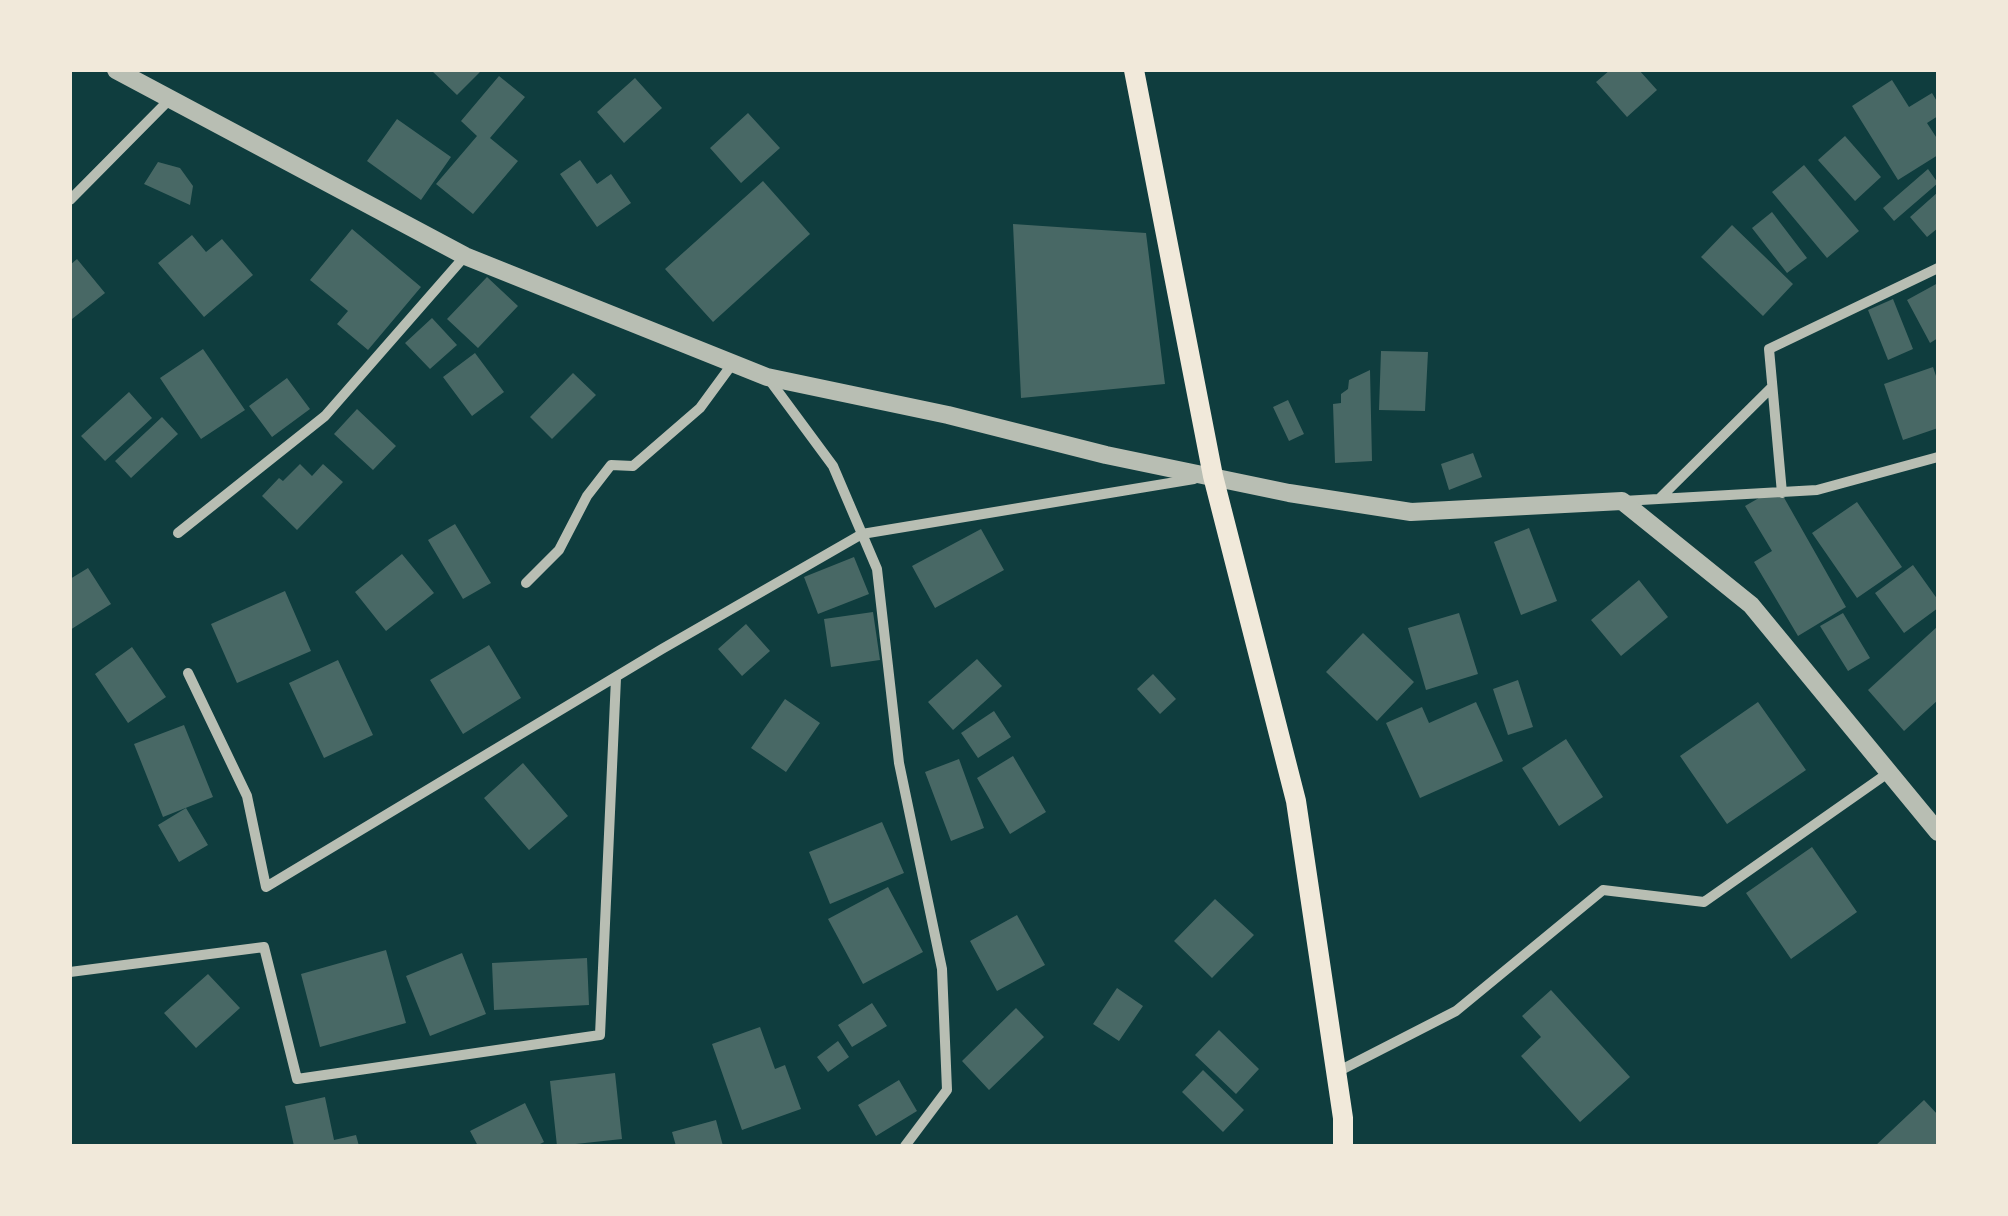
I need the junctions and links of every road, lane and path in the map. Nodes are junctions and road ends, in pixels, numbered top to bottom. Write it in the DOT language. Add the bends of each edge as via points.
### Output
graph roads {
  1 [pos="116,70"];
  2 [pos="1134,70"];
  3 [pos="170,99"];
  4 [pos="70,200"];
  5 [pos="465,256"];
  6 [pos="1938,268"];
  7 [pos="732,363"];
  8 [pos="768,378"];
  9 [pos="1772,387"];
  10 [pos="1938,457"];
  11 [pos="1213,476"];
  12 [pos="1782,492"];
  13 [pos="1658,500"];
  14 [pos="1622,502"];
  15 [pos="178,533"];
  16 [pos="862,534"];
  17 [pos="526,583"];
  18 [pos="188,674"];
  19 [pos="616,678"];
  20 [pos="1888,774"];
  21 [pos="1938,832"];
  22 [pos="70,972"];
  23 [pos="1336,1073"];
  24 [pos="904,1146"];
  25 [pos="1342,1146"];
  1 -- 3 [label="street"];
  2 -- 11 [label="main road"];
  3 -- 4 [label="street"];
  3 -- 5 [label="street"];
  5 -- 7 [label="street"];
  5 -- 15 [label="street" via="326,416"];
  6 -- 9 [label="street" via="1769,349"];
  7 -- 8 [label="street"];
  7 -- 17 [label="street" via="700,408 633,466 611,464 559,550"];
  8 -- 11 [label="street"];
  8 -- 16 [label="street" via="833,466"];
  9 -- 12 [label="street"];
  9 -- 13 [label="street"];
  10 -- 12 [label="street" via="1817,490"];
  11 -- 14 [label="street" via="1411,512"];
  11 -- 16 [label="street"];
  11 -- 23 [label="main road" via="1296,801"];
  12 -- 13 [label="street"];
  13 -- 14 [label="street"];
  14 -- 20 [label="street" via="1751,605"];
  16 -- 19 [label="street"];
  16 -- 24 [label="street" via="876,568 899,763 942,968 947,1090"];
  18 -- 19 [label="street" via="247,796 266,887"];
  19 -- 22 [label="street" via="600,1035 297,1080 264,948"];
  20 -- 21 [label="street"];
  20 -- 23 [label="street" via="1704,902 1602,890 1456,1011"];
  23 -- 25 [label="main road"];
}
